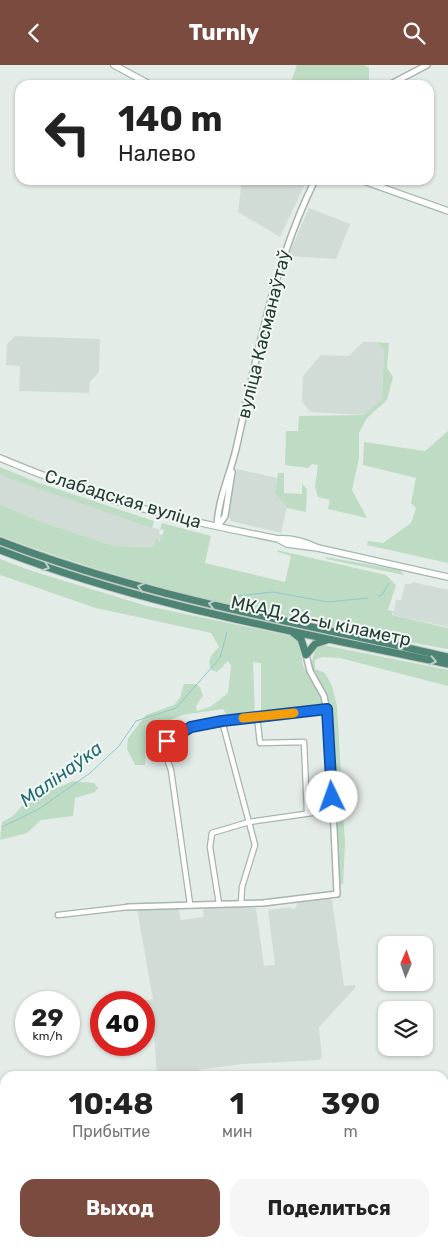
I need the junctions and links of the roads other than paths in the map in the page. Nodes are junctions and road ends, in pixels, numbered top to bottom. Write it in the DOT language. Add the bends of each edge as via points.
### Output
graph roads {
  1 [pos="114,65"];
  2 [pos="427,65"];
  3 [pos="142,80"];
  4 [pos="398,80"];
  5 [pos="313,185"];
  6 [pos="375,185"];
  7 [pos="448,211"];
  8 [pos="0,458"];
  9 [pos="217,526"];
  10 [pos="0,541"];
  11 [pos="0,550"];
  12 [pos="448,577"];
  13 [pos="288,629"];
  14 [pos="334,640"];
  15 [pos="306,655"];
  16 [pos="448,657"];
  17 [pos="448,664"];
  18 [pos="327,709"];
  19 [pos="257,716"];
  20 [pos="222,721"];
  21 [pos="333,810"];
  22 [pos="307,812"];
  23 [pos="249,822"];
  24 [pos="220,903"];
  25 [pos="190,904"];
  26 [pos="241,904"];
  27 [pos="128,907"];
  28 [pos="58,915"];
  1 -- 3 [label="main road"];
  2 -- 4 [label="street"];
  5 -- 9 [label="street, вуліца Касманаўтаў" via="291,233 271,294"];
  6 -- 7 [label="main road"];
  8 -- 9 [label="main road, Слабадская вуліца" via="107,498"];
  9 -- 12 [label="main road, Слабадская вуліца" via="308,543"];
  16 -- 10 [label="highway, МКАД, 26-ы кіламетр, one-way" via="189,599 68,566"];
  11 -- 13 [label="highway, МКАД, 26-ы кіламетр, one-way" via="109,587"];
  13 -- 14 [label="highway, МКАД, 26-ы кіламетр"];
  13 -- 15 [label="highway" via="300,639"];
  14 -- 15 [label="highway" via="318,642"];
  14 -- 17 [label="highway, МКАД, 26-ы кіламетр, one-way"];
  15 -- 18 [label="street"];
  18 -- 19 [label="street"];
  18 -- 21 [label="street"];
  19 -- 20 [label="street"];
  19 -- 22 [label="street" via="260,743 304,742"];
  20 -- 23 [label="street"];
  20 -- 25 [label="street" via="191,727 167,741 163,748 171,770"];
  21 -- 22 [label="street"];
  21 -- 26 [label="street" via="337,894"];
  22 -- 23 [label="street"];
  23 -- 24 [label="street" via="219,829 210,836"];
  23 -- 26 [label="street" via="255,845 242,887"];
  24 -- 25 [label="street"];
  24 -- 26 [label="street"];
  25 -- 27 [label="street"];
  27 -- 28 [label="street"];
}
